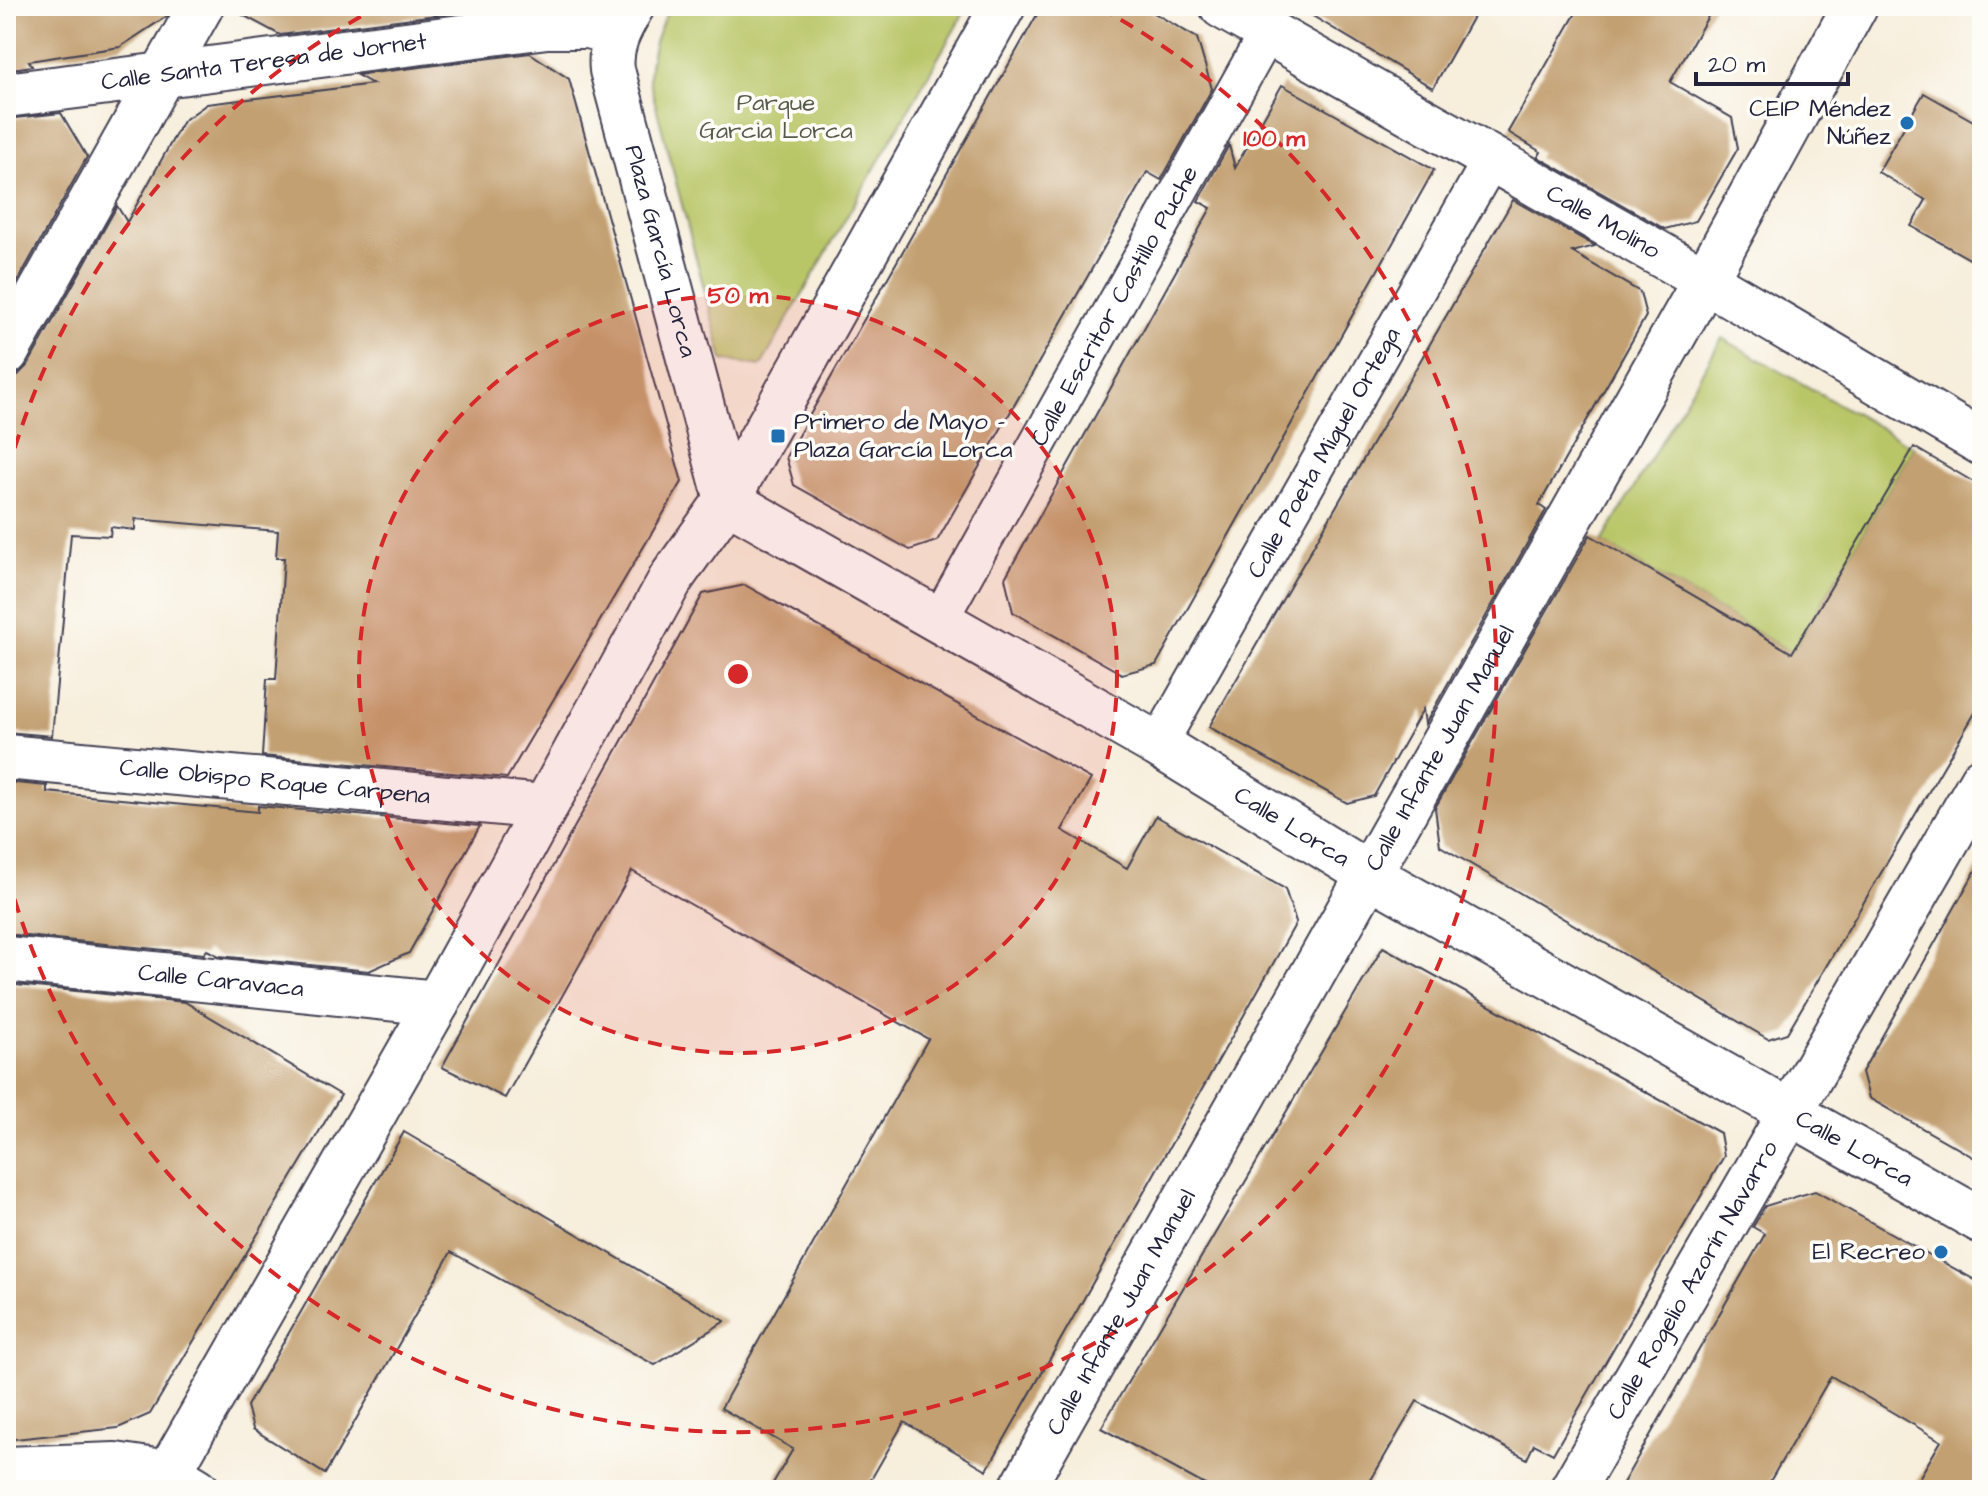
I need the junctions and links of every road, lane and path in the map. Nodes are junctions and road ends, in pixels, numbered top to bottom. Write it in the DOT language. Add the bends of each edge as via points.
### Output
graph roads {
  1 [pos="201,6"];
  2 [pos="1003,6"];
  3 [pos="1222,6"];
  4 [pos="1855,6"];
  5 [pos="624,20"];
  6 [pos="1268,32"];
  7 [pos="163,74"];
  8 [pos="6,95"];
  9 [pos="1491,160"];
  10 [pos="1705,280"];
  11 [pos="6,353"];
  12 [pos="1982,443"];
  13 [pos="727,500"];
  14 [pos="938,622"];
  15 [pos="1158,745"];
  16 [pos="6,757"];
  17 [pos="1982,780"];
  18 [pos="544,807"];
  19 [pos="1370,875"];
  20 [pos="6,959"];
  21 [pos="437,1003"];
  22 [pos="1790,1112"];
  23 [pos="1982,1221"];
  24 [pos="6,1469"];
  25 [pos="175,1484"];
  26 [pos="1021,1490"];
  27 [pos="1572,1490"];
  1 -- 7 [label="street"];
  2 -- 13 [label="street"];
  3 -- 6 [label="street, Calle Molino"];
  4 -- 10 [label="street, Calle Infante Juan Manuel"];
  5 -- 7 [label="street, Calle Santa Teresa de Jornet"];
  5 -- 13 [label="street, Plaza García Lorca" via="610,57 612,70"];
  6 -- 9 [label="street, Calle Molino"];
  6 -- 14 [label="street, Calle Escritor Castillo Puche"];
  7 -- 8 [label="street, Calle Santa Teresa de Jornet"];
  7 -- 11 [label="street"];
  9 -- 10 [label="street, Calle Molino"];
  9 -- 15 [label="street, Calle Poeta Miguel Ortega"];
  10 -- 12 [label="street, Calle Molino"];
  10 -- 19 [label="street, Calle Infante Juan Manuel"];
  13 -- 14 [label="street, Calle Lorca"];
  13 -- 18 [label="street" via="672,577"];
  14 -- 15 [label="street, Calle Lorca"];
  15 -- 19 [label="street, Calle Lorca"];
  16 -- 18 [label="street, Calle Obispo Roque Carpena"];
  17 -- 22 [label="street, Calle Rogelio Azorín Navarro"];
  18 -- 21 [label="street"];
  19 -- 22 [label="street, Calle Lorca"];
  19 -- 26 [label="street, Calle Infante Juan Manuel"];
  20 -- 21 [label="street, Calle Caravaca"];
  21 -- 25 [label="street"];
  22 -- 23 [label="street, Calle Lorca"];
  22 -- 27 [label="street, Calle Rogelio Azorín Navarro"];
  24 -- 25 [label="street" via="115,1465"];
}
